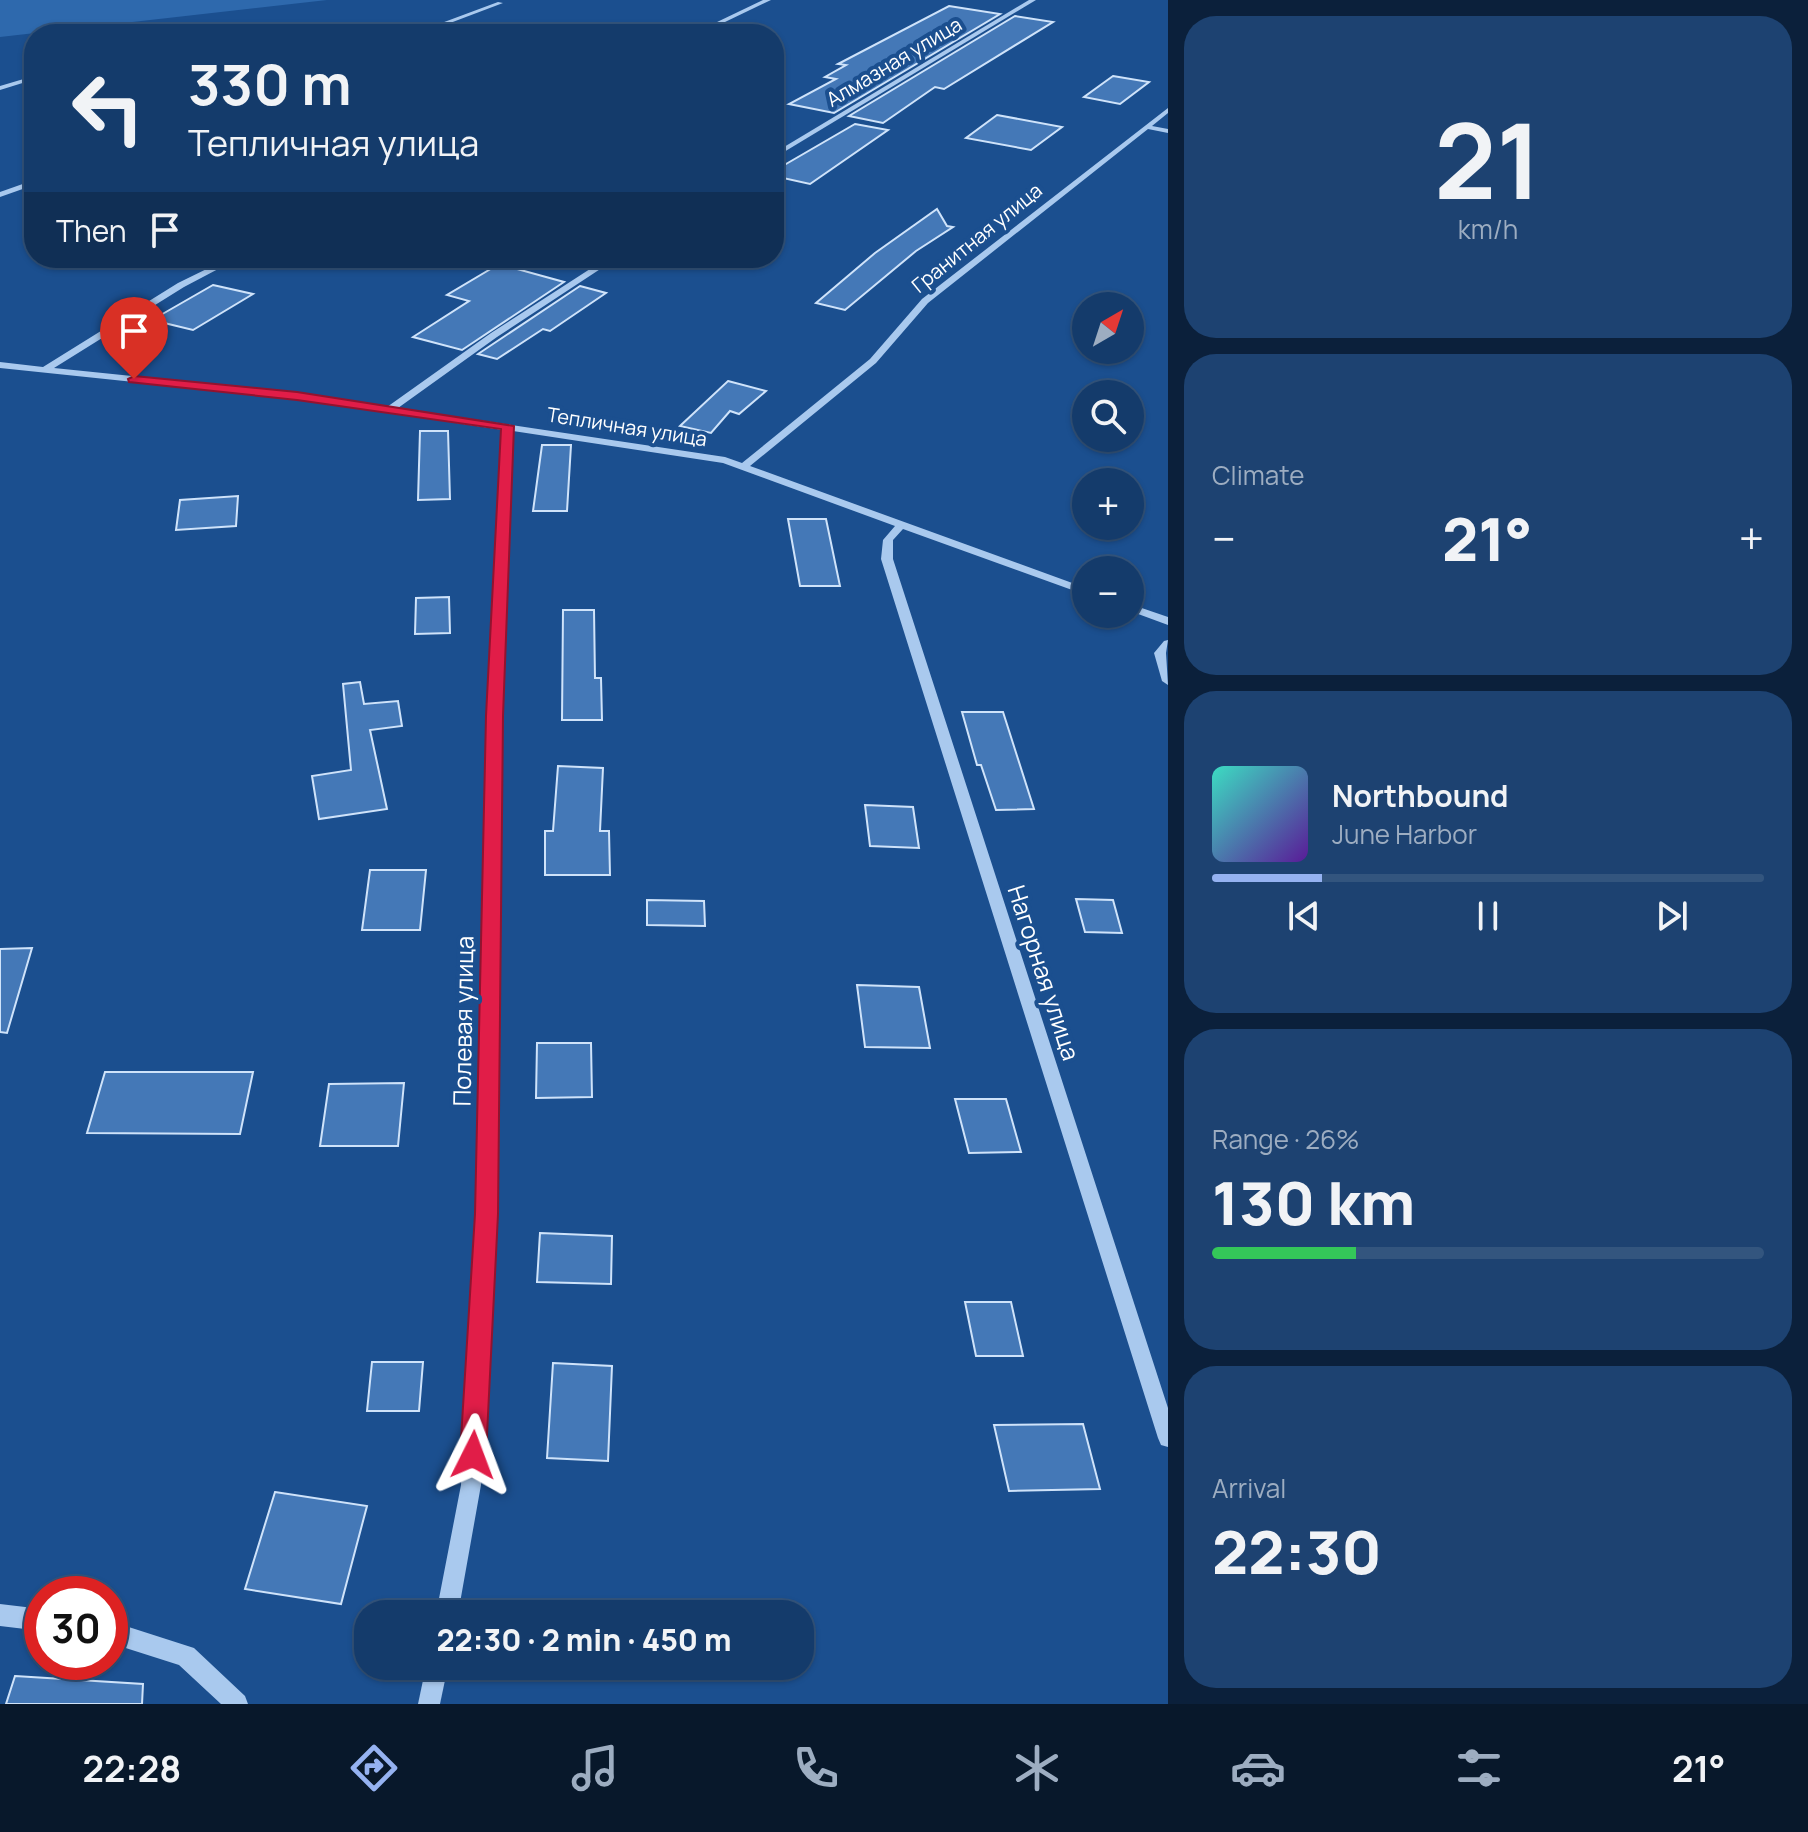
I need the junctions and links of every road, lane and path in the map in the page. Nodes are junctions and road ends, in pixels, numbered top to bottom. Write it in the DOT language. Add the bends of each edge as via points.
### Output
graph roads {
  1 [pos="768,0"];
  2 [pos="1033,0"];
  3 [pos="500,3"];
  4 [pos="442,24"];
  5 [pos="716,24"];
  6 [pos="24,81"];
  7 [pos="0,88"];
  8 [pos="1168,110"];
  9 [pos="1146,127"];
  10 [pos="1168,131"];
  11 [pos="784,150"];
  12 [pos="24,186"];
  13 [pos="0,195"];
  14 [pos="215,268"];
  15 [pos="598,268"];
  16 [pos="0,365"];
  17 [pos="44,371"];
  18 [pos="389,410"];
  19 [pos="508,426"];
  20 [pos="744,466"];
  21 [pos="901,525"];
  22 [pos="1072,587"];
  23 [pos="1144,612"];
  24 [pos="1168,621"];
  25 [pos="1168,644"];
  26 [pos="1168,681"];
  27 [pos="1168,1438"];
  28 [pos="450,1600"];
  29 [pos="0,1615"];
  30 [pos="24,1618"];
  31 [pos="128,1638"];
  32 [pos="434,1680"];
  33 [pos="237,1704"];
  34 [pos="429,1704"];
  1 -- 5 [label="street"];
  2 -- 11 [label="street, Алмазная улица"];
  3 -- 4 [label="street"];
  6 -- 7 [label="street"];
  8 -- 9 [label="street, Гранитная улица"];
  9 -- 10 [label="street"];
  9 -- 20 [label="street, Гранитная улица" via="925,301 873,361"];
  12 -- 13 [label="street"];
  14 -- 17 [label="street"];
  15 -- 18 [label="street"];
  16 -- 17 [label="street, Тепличная улица"];
  17 -- 18 [label="street, Тепличная улица"];
  18 -- 19 [label="street, Тепличная улица"];
  19 -- 20 [label="street, Тепличная улица"];
  19 -- 28 [label="street, Полевая улица" via="494,716 486,1214 471,1485"];
  20 -- 21 [label="street, Тепличная улица"];
  21 -- 22 [label="street, Тепличная улица"];
  21 -- 27 [label="street, Нагорная улица" via="888,540 887,559"];
  23 -- 24 [label="street"];
  25 -- 26 [label="street" via="1160,653"];
  29 -- 30 [label="street"];
  31 -- 33 [label="street" via="186,1656"];
  32 -- 34 [label="street"];
}
